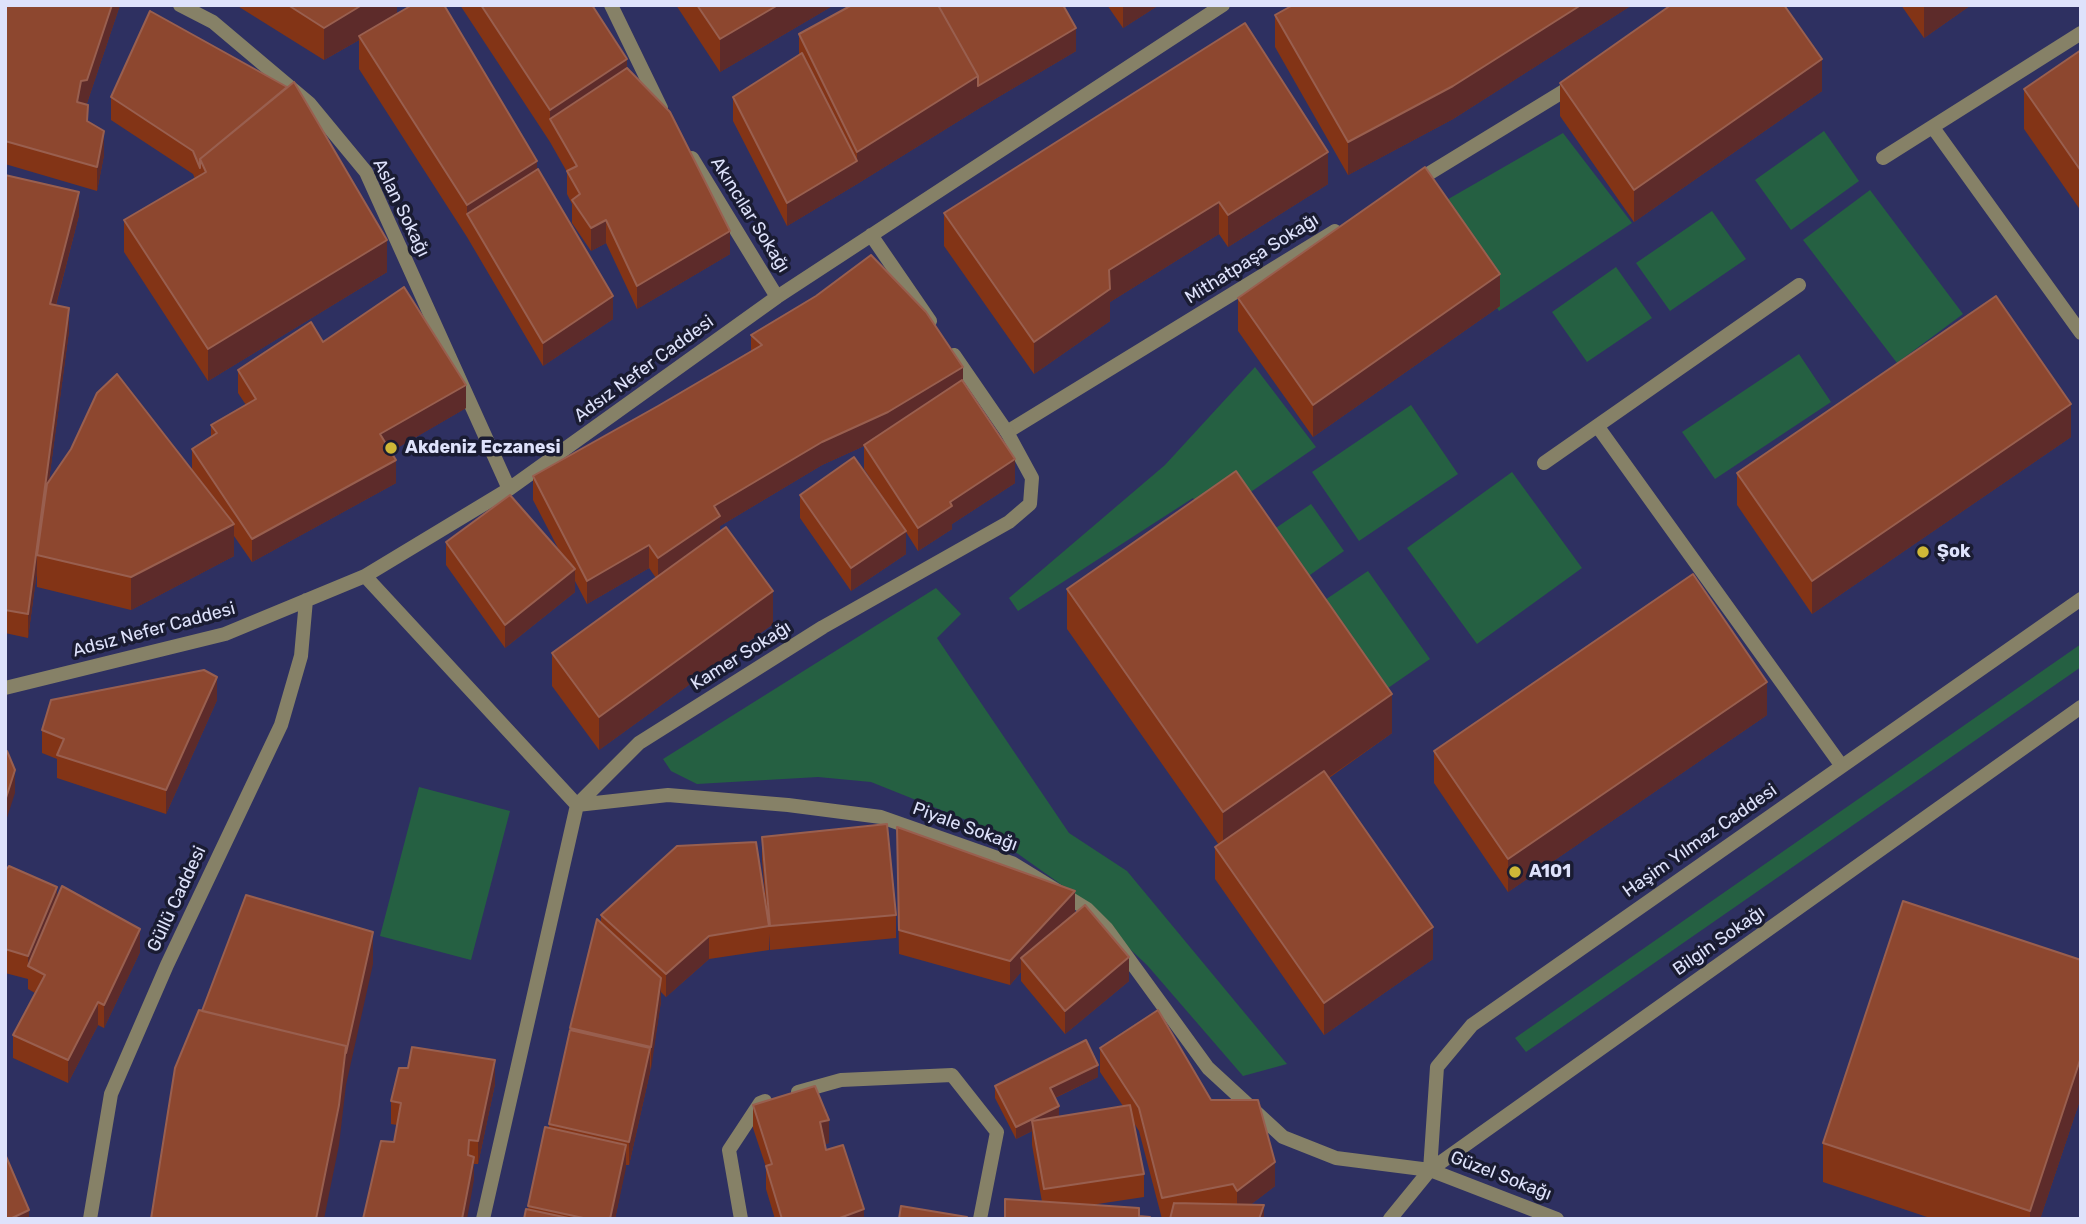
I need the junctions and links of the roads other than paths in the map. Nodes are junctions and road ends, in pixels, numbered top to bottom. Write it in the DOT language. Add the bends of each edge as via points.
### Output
graph roads {
  1 [pos="180,5"];
  2 [pos="611,5"];
  3 [pos="1223,5"];
  4 [pos="2081,33"];
  5 [pos="1591,74"];
  6 [pos="672,126"];
  7 [pos="1934,129"];
  8 [pos="686,149"];
  9 [pos="1883,159"];
  10 [pos="1400,191"];
  11 [pos="1353,220"];
  12 [pos="871,235"];
  13 [pos="1799,285"];
  14 [pos="777,297"];
  15 [pos="2081,333"];
  16 [pos="1598,427"];
  17 [pos="1007,432"];
  18 [pos="1544,463"];
  19 [pos="509,489"];
  20 [pos="365,576"];
  21 [pos="2081,598"];
  22 [pos="306,600"];
  23 [pos="5,688"];
  24 [pos="2081,707"];
  25 [pos="1841,765"];
  26 [pos="577,805"];
  27 [pos="1430,1170"];
  28 [pos="90,1219"];
  29 [pos="483,1219"];
  30 [pos="741,1219"];
  31 [pos="980,1219"];
  32 [pos="1391,1219"];
  33 [pos="1558,1219"];
  1 -- 19 [label="street, Aslan Sokağı" via="212,22 309,103 366,172"];
  2 -- 6 [label="street"];
  3 -- 12 [label="street, Adsız Nefer Caddesi"];
  4 -- 7 [label="street"];
  5 -- 10 [label="street"];
  7 -- 9 [label="street"];
  7 -- 15 [label="street"];
  8 -- 14 [label="street, Akıncılar Sokağı"];
  11 -- 17 [label="street, Mithatpaşa Sokağı"];
  12 -- 14 [label="street, Adsız Nefer Caddesi"];
  12 -- 17 [label="street, Kamer Sokağı"];
  13 -- 16 [label="street"];
  14 -- 19 [label="street, Adsız Nefer Caddesi"];
  16 -- 18 [label="street"];
  16 -- 25 [label="street"];
  17 -- 26 [label="street, Kamer Sokağı" via="1032,478 1030,504 1009,522 823,627 639,743"];
  19 -- 20 [label="street, Adsız Nefer Caddesi"];
  20 -- 22 [label="street, Adsız Nefer Caddesi"];
  20 -- 26 [label="street"];
  21 -- 25 [label="street, Haşim Yılmaz Caddesi"];
  22 -- 23 [label="street, Adsız Nefer Caddesi" via="225,634"];
  22 -- 28 [label="street, Güllü Caddesi" via="301,656 281,725 111,1094"];
  24 -- 27 [label="street, Bilgin Sokağı"];
  25 -- 27 [label="street, Haşim Yılmaz Caddesi" via="1472,1026 1437,1067"];
  26 -- 27 [label="street, Piyale Sokağı" via="668,795 788,804 881,817 1012,863 1087,909 1107,929 1208,1069 1283,1137 1336,1158"];
  26 -- 29 [label="street"];
  27 -- 32 [label="street, Bilgin Sokağı"];
  27 -- 33 [label="street, Güzel Sokağı"];
  30 -- 31 [label="street" via="729,1150 760,1103 841,1080 952,1075 996,1132"];
}
